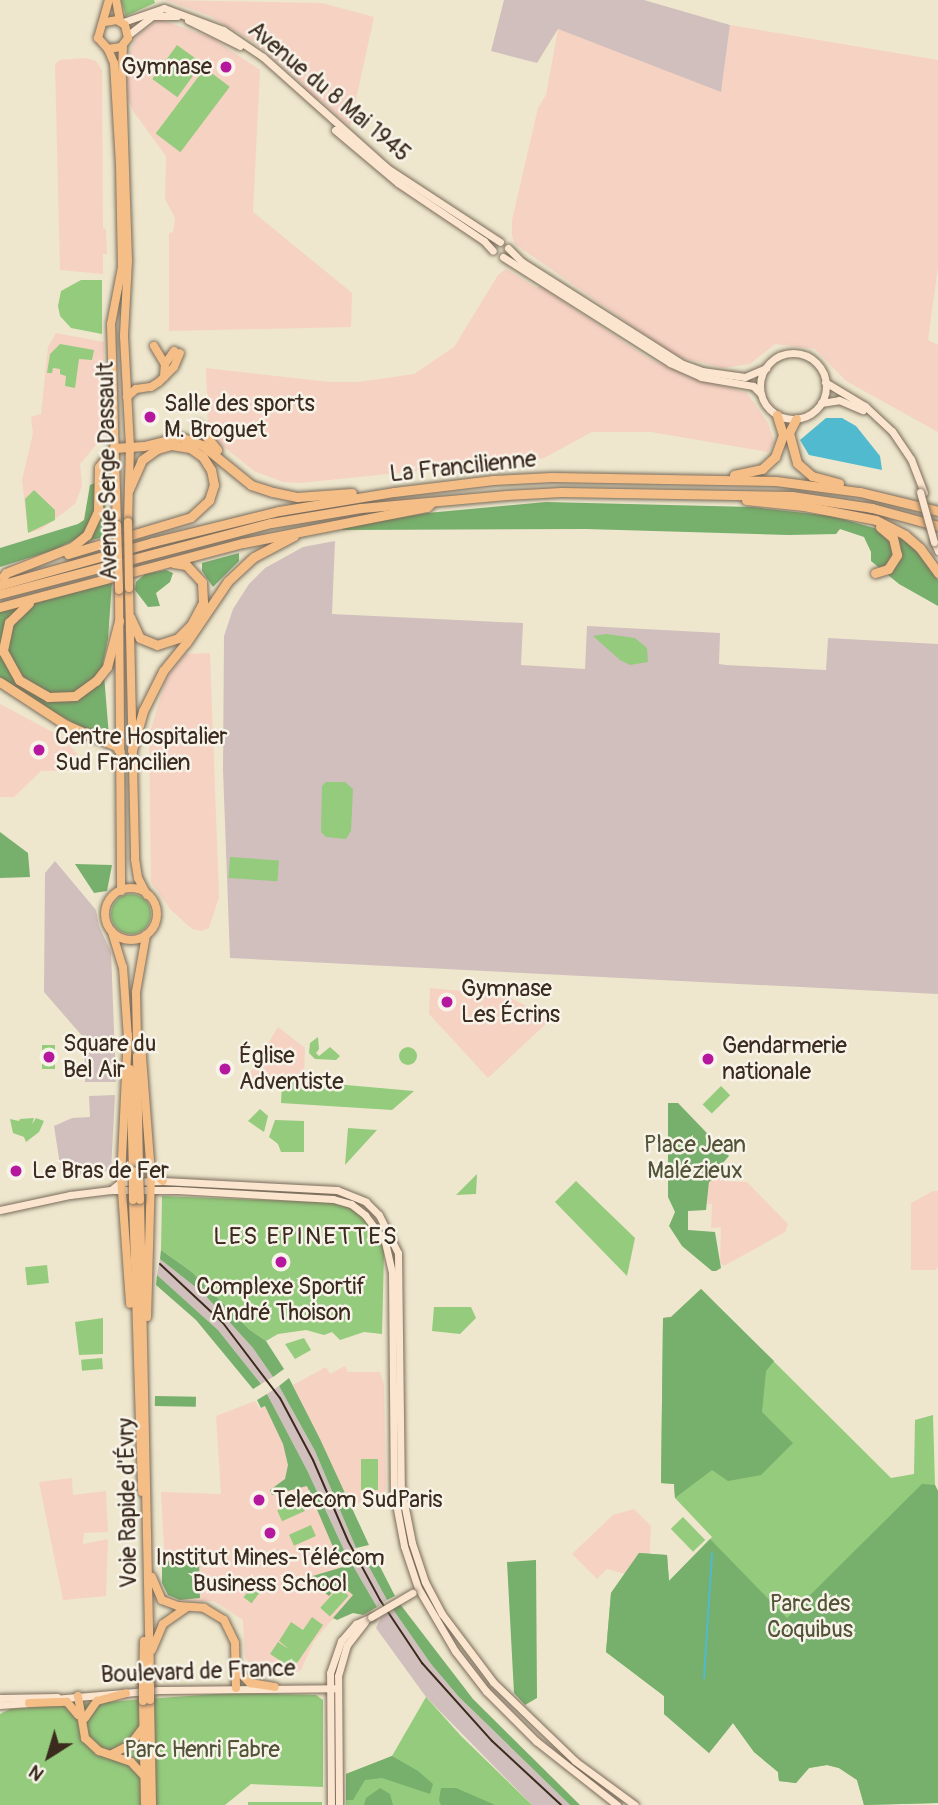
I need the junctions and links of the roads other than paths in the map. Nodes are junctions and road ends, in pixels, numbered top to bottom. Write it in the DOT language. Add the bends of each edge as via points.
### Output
graph roads {
  1 [pos="109,0"];
  2 [pos="116,0"];
  3 [pos="105,22"];
  4 [pos="121,22"];
  5 [pos="128,35"];
  6 [pos="123,46"];
  7 [pos="108,49"];
  8 [pos="500,242"];
  9 [pos="508,248"];
  10 [pos="493,251"];
  11 [pos="503,257"];
  12 [pos="562,286"];
  13 [pos="601,321"];
  14 [pos="154,346"];
  15 [pos="165,364"];
  16 [pos="766,368"];
  17 [pos="164,378"];
  18 [pos="126,380"];
  19 [pos="825,382"];
  20 [pos="141,388"];
  21 [pos="761,394"];
  22 [pos="127,397"];
  23 [pos="821,403"];
  24 [pos="777,415"];
  25 [pos="796,419"];
  26 [pos="197,425"];
  27 [pos="130,446"];
  28 [pos="114,448"];
  29 [pos="705,478"];
  30 [pos="257,486"];
  31 [pos="129,489"];
  32 [pos="419,489"];
  33 [pos="922,492"];
  34 [pos="740,495"];
  35 [pos="434,501"];
  36 [pos="937,510"];
  37 [pos="857,516"];
  38 [pos="938,526"];
  39 [pos="315,527"];
  40 [pos="936,542"];
  41 [pos="938,551"];
  42 [pos="157,564"];
  43 [pos="875,573"];
  44 [pos="938,573"];
  45 [pos="1,580"];
  46 [pos="0,594"];
  47 [pos="39,597"];
  48 [pos="0,607"];
  49 [pos="130,617"];
  50 [pos="119,621"];
  51 [pos="0,682"];
  52 [pos="132,750"];
  53 [pos="120,752"];
  54 [pos="121,891"];
  55 [pos="147,895"];
  56 [pos="112,932"];
  57 [pos="146,935"];
  58 [pos="132,1036"];
  59 [pos="151,1170"];
  60 [pos="151,1181"];
  61 [pos="163,1181"];
  62 [pos="121,1182"];
  63 [pos="111,1190"];
  64 [pos="121,1192"];
  65 [pos="152,1192"];
  66 [pos="136,1200"];
  67 [pos="0,1210"];
  68 [pos="136,1336"];
  69 [pos="144,1376"];
  70 [pos="148,1568"];
  71 [pos="425,1582"];
  72 [pos="415,1591"];
  73 [pos="189,1607"];
  74 [pos="236,1669"];
  75 [pos="147,1682"];
  76 [pos="275,1687"];
  77 [pos="236,1688"];
  78 [pos="332,1688"];
  79 [pos="126,1693"];
  80 [pos="76,1696"];
  81 [pos="0,1698"];
  82 [pos="146,1701"];
  83 [pos="29,1703"];
  84 [pos="0,1705"];
  85 [pos="82,1718"];
  86 [pos="145,1725"];
  87 [pos="109,1755"];
  88 [pos="145,1777"];
  89 [pos="145,1805"];
  90 [pos="152,1805"];
  91 [pos="331,1805"];
  92 [pos="339,1805"];
  93 [pos="617,1805"];
  94 [pos="635,1805"];
  1 -- 3 [label="main road"];
  2 -- 4 [label="main road"];
  3 -- 4 [label="main road"];
  3 -- 7 [label="main road" via="99,38"];
  4 -- 5 [label="main road"];
  4 -- 8 [label="main road, Avenue du 8 Mai 1945" via="164,8 223,30 263,57 387,168"];
  5 -- 6 [label="main road"];
  5 -- 10 [label="main road, Avenue du 8 Mai 1945" via="148,18 169,14 234,41 384,173"];
  6 -- 7 [label="main road"];
  6 -- 18 [label="main road, Avenue Serge Dassault"];
  7 -- 28 [label="main road, Avenue Serge Dassault" via="114,63 119,112 122,267 111,324"];
  8 -- 9 [label="main road, Avenue du 8 Mai 1945"];
  8 -- 10 [label="main road"];
  9 -- 11 [label="main road"];
  9 -- 12 [label="main road, Avenue du 8 Mai 1945"];
  10 -- 11 [label="main road, Avenue du 8 Mai 1945"];
  11 -- 13 [label="main road, Avenue du 8 Mai 1945"];
  12 -- 13 [label="main road" via="599,313"];
  12 -- 16 [label="main road, Avenue du 8 Mai 1945" via="694,369 746,377"];
  13 -- 21 [label="main road, Avenue du 8 Mai 1945" via="681,369 753,386"];
  14 -- 15 [label="main road"];
  15 -- 17 [label="main road"];
  15 -- 17 [label="main road" via="177,352 174,367"];
  16 -- 19 [label="main road, Avenue du 8 Mai 1945" via="782,355 799,354 817,364"];
  16 -- 21 [label="main road"];
  17 -- 20 [label="main road"];
  18 -- 20 [label="main road"];
  18 -- 22 [label="main road, Avenue Serge Dassault"];
  19 -- 23 [label="main road"];
  19 -- 33 [label="main road, Avenue du 8 Mai 1945" via="872,411 892,431 911,459"];
  20 -- 22 [label="main road"];
  21 -- 24 [label="main road"];
  22 -- 27 [label="main road, Avenue Serge Dassault"];
  23 -- 25 [label="main road"];
  23 -- 33 [label="main road, Avenue du 8 Mai 1945" via="846,401 877,421 908,459"];
  24 -- 25 [label="main road"];
  24 -- 29 [label="highway" via="783,439 771,462 744,474"];
  25 -- 36 [label="highway" via="789,438 793,457 806,472"];
  26 -- 30 [label="highway"];
  27 -- 28 [label="highway"];
  27 -- 30 [label="highway" via="173,437 188,439"];
  27 -- 31 [label="main road, Avenue Serge Dassault"];
  28 -- 45 [label="highway" via="99,467 98,511 87,535 72,547 6,573"];
  28 -- 50 [label="main road, Avenue Serge Dassault, bridge"];
  29 -- 32 [label="highway, La Francilienne" via="552,477"];
  29 -- 36 [label="highway, La Francilienne" via="827,487"];
  30 -- 32 [label="highway" via="297,497 411,486"];
  31 -- 45 [label="highway" via="142,460 171,445 190,448 203,457 214,485 209,500 191,517 89,546"];
  31 -- 49 [label="main road, Avenue Serge Dassault, bridge"];
  32 -- 45 [label="highway, La Francilienne" via="243,519"];
  33 -- 40 [label="main road, Avenue du 8 Mai 1945, bridge"];
  34 -- 35 [label="highway, La Francilienne" via="561,492"];
  34 -- 37 [label="highway" via="747,500"];
  34 -- 38 [label="highway, La Francilienne" via="817,499"];
  35 -- 39 [label="highway" via="427,508"];
  35 -- 46 [label="highway, La Francilienne" via="271,523"];
  37 -- 43 [label="highway" via="886,530 896,544 894,563"];
  37 -- 44 [label="highway" via="905,535"];
  39 -- 42 [label="highway"];
  39 -- 52 [label="highway" via="266,548 228,581 163,671 143,711"];
  40 -- 41 [label="main road, Avenue du 8 Mai 1945"];
  42 -- 47 [label="highway"];
  42 -- 49 [label="highway" via="181,564 195,572 204,589 198,613 184,633 162,645 144,642"];
  47 -- 48 [label="highway"];
  47 -- 50 [label="highway" via="14,615 3,646 15,676 43,696 69,698 96,681 107,667"];
  49 -- 52 [label="main road, Avenue Serge Dassault"];
  50 -- 53 [label="main road, Avenue Serge Dassault"];
  51 -- 53 [label="highway" via="66,725 116,746"];
  52 -- 55 [label="main road, Avenue Serge Dassault" via="135,859"];
  53 -- 54 [label="main road, Avenue Serge Dassault"];
  54 -- 55 [label="main road" via="135,889"];
  54 -- 56 [label="main road" via="106,906"];
  55 -- 57 [label="main road" via="156,917"];
  56 -- 57 [label="main road" via="132,940"];
  56 -- 58 [label="main road" via="123,967"];
  57 -- 58 [label="main road"];
  58 -- 59 [label="main road" via="141,1044"];
  58 -- 62 [label="main road"];
  58 -- 66 [label="main road, bridge"];
  59 -- 60 [label="main road"];
  59 -- 61 [label="main road"];
  60 -- 61 [label="main road"];
  60 -- 62 [label="main road"];
  60 -- 65 [label="main road"];
  61 -- 71 [label="main road" via="337,1190 366,1202 387,1226 399,1266 401,1488"];
  62 -- 63 [label="main road"];
  62 -- 64 [label="main road"];
  63 -- 64 [label="main road"];
  63 -- 67 [label="main road"];
  64 -- 65 [label="main road"];
  64 -- 68 [label="main road"];
  65 -- 69 [label="main road"];
  65 -- 72 [label="main road" via="332,1199 359,1210 380,1232 392,1273 394,1493"];
  66 -- 68 [label="main road, Voie Rapide d'Évry"];
  66 -- 69 [label="main road, Voie Rapide d'Évry"];
  68 -- 75 [label="main road, Voie Rapide d'Évry"];
  69 -- 70 [label="main road, Voie Rapide d'Évry"];
  70 -- 73 [label="main road" via="162,1600"];
  70 -- 75 [label="main road, Voie Rapide d'Évry"];
  71 -- 72 [label="main road, Boulevard de France"];
  71 -- 94 [label="main road" via="442,1614 493,1682 558,1747"];
  72 -- 78 [label="main road, Boulevard de France, bridge" via="371,1616 347,1645"];
  72 -- 93 [label="main road" via="486,1691 554,1757"];
  73 -- 74 [label="main road" via="212,1611 229,1627"];
  73 -- 75 [label="main road" via="173,1614 159,1630"];
  74 -- 76 [label="main road" via="250,1683"];
  74 -- 77 [label="main road"];
  75 -- 82 [label="main road, Voie Rapide d'Évry, bridge"];
  76 -- 77 [label="main road, Boulevard de France"];
  76 -- 78 [label="main road, Boulevard de France"];
  77 -- 79 [label="main road, Boulevard de France"];
  78 -- 91 [label="main road, Boulevard de France"];
  78 -- 92 [label="main road, Boulevard de France"];
  79 -- 80 [label="main road, Boulevard de France"];
  79 -- 85 [label="main road" via="97,1701"];
  80 -- 81 [label="main road, Boulevard de France"];
  80 -- 83 [label="main road, Boulevard de France"];
  80 -- 85 [label="main road"];
  82 -- 86 [label="main road"];
  82 -- 90 [label="main road, Voie Rapide d'Évry"];
  83 -- 84 [label="main road, Boulevard de France"];
  83 -- 85 [label="main road" via="67,1702"];
  85 -- 87 [label="main road" via="82,1733"];
  86 -- 87 [label="main road" via="131,1745"];
  86 -- 88 [label="main road"];
  87 -- 88 [label="main road" via="131,1762"];
  88 -- 89 [label="main road"];
}
